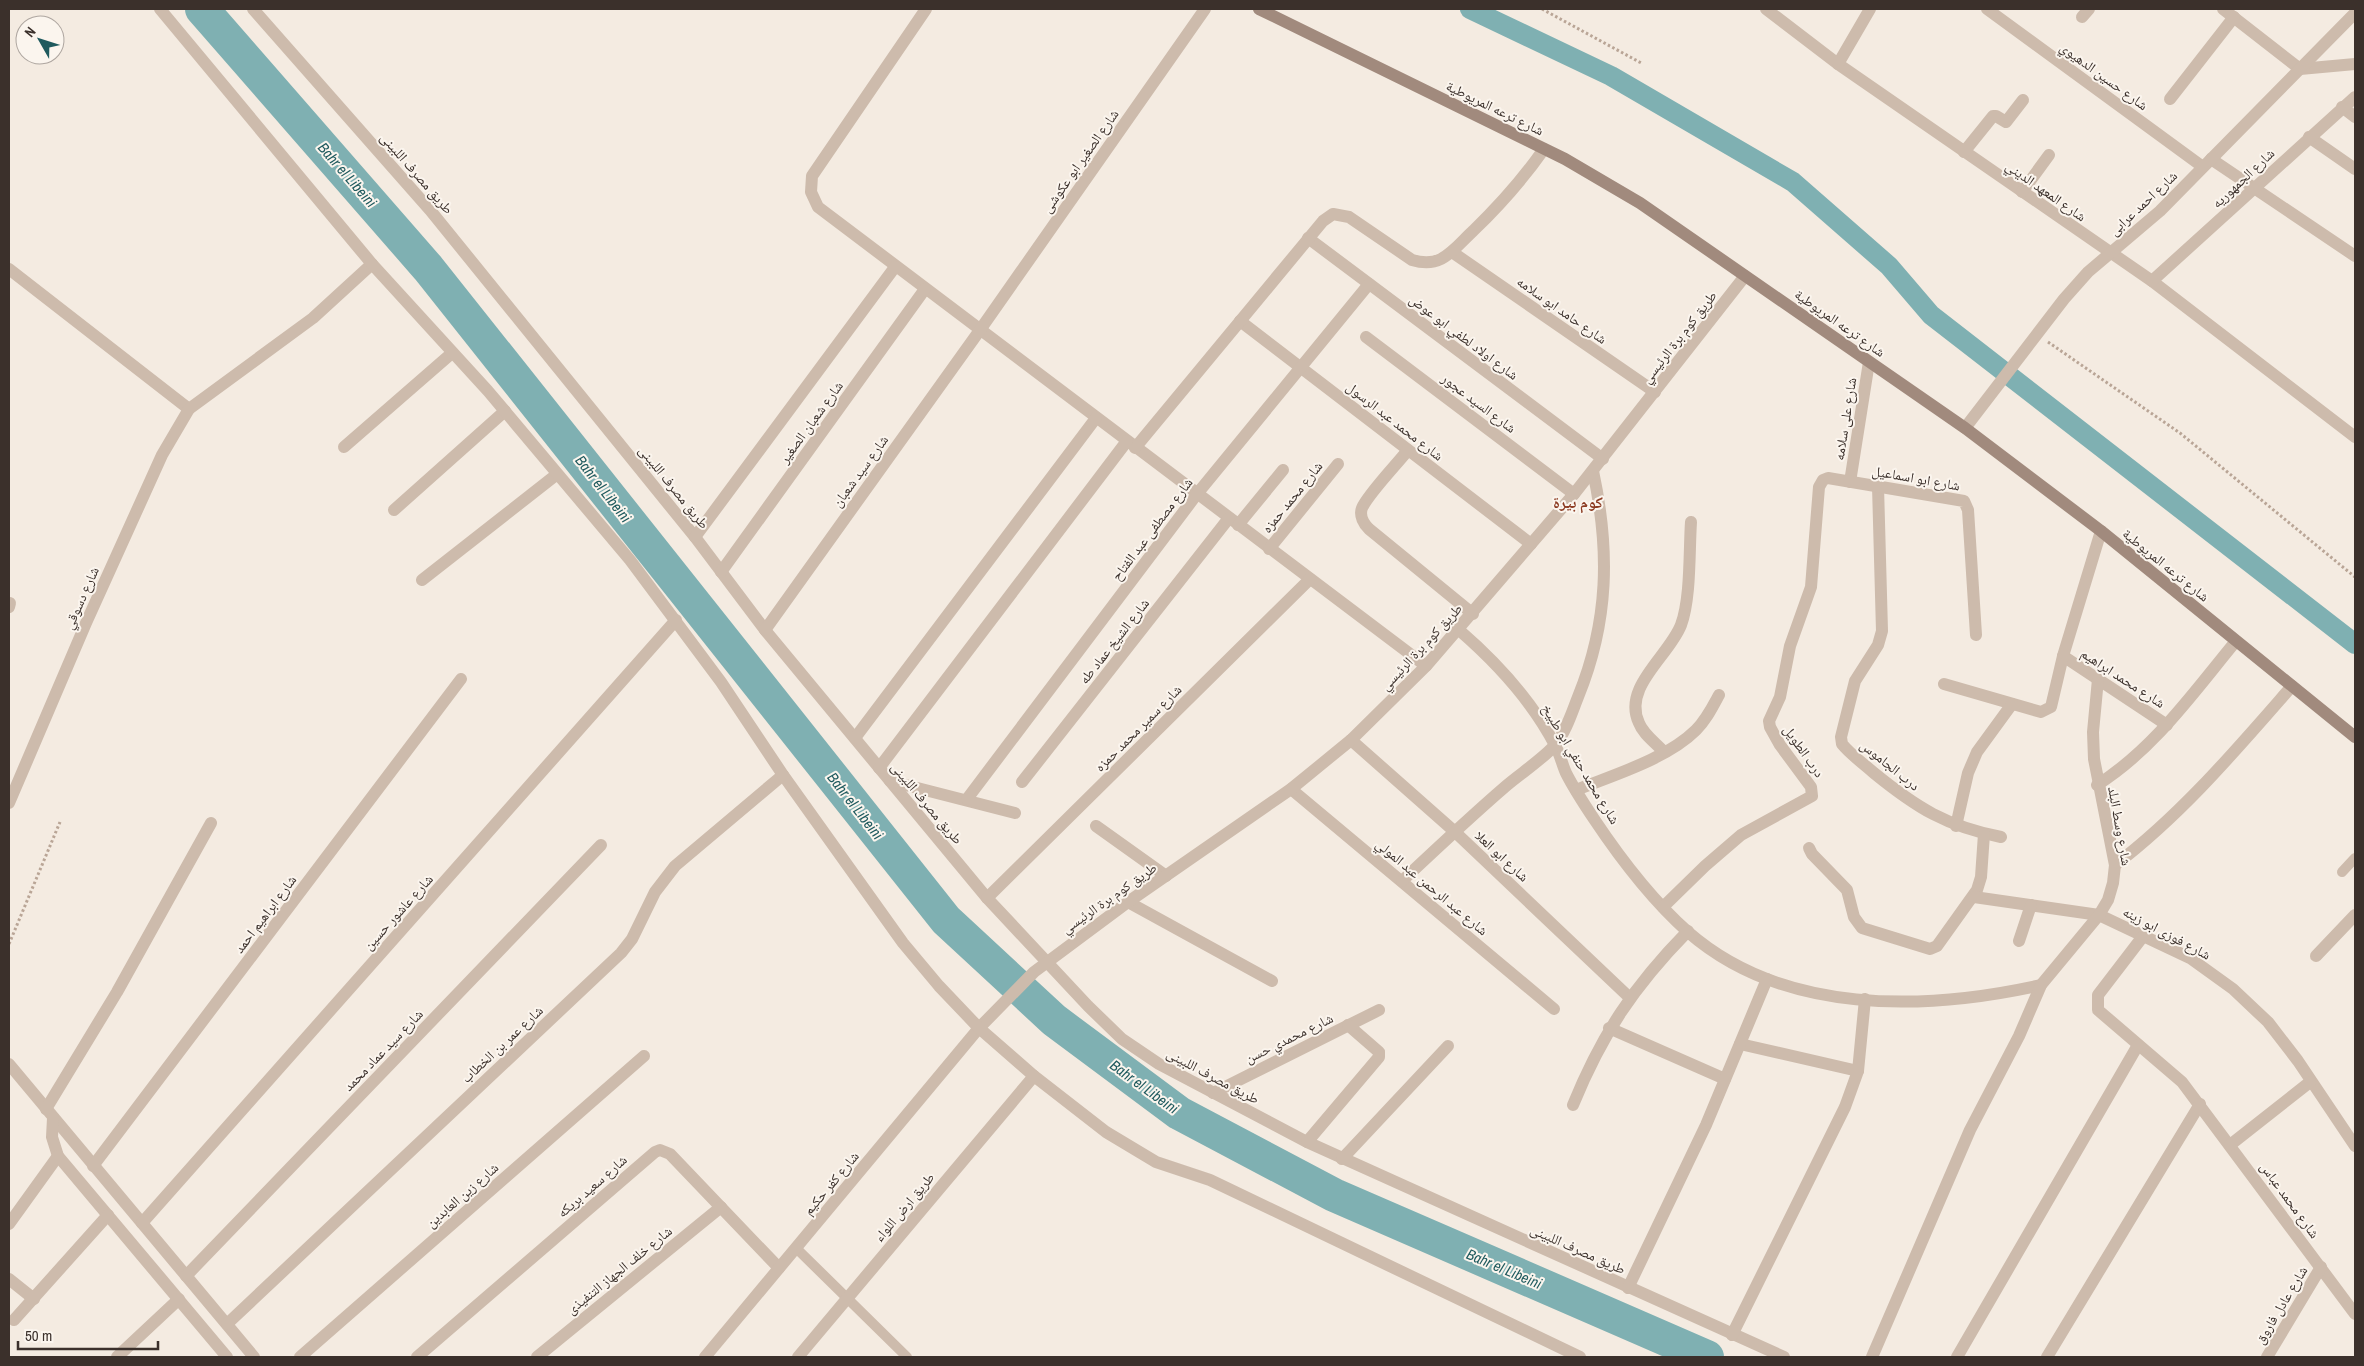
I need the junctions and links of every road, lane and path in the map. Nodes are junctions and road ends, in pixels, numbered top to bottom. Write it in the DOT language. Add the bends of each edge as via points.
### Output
graph roads {
  1 [pos="160,9"];
  2 [pos="253,9"];
  3 [pos="926,9"];
  4 [pos="1205,9"];
  5 [pos="1259,9"];
  6 [pos="1542,9"];
  7 [pos="1766,9"];
  8 [pos="1870,9"];
  9 [pos="1987,9"];
  10 [pos="2223,9"];
  11 [pos="2355,13"];
  12 [pos="2234,17"];
  13 [pos="1643,64"];
  14 [pos="1838,64"];
  15 [pos="2355,64"];
  16 [pos="2300,68"];
  17 [pos="2355,97"];
  18 [pos="2170,99"];
  19 [pos="2023,100"];
  20 [pos="2342,107"];
  21 [pos="2355,117"];
  22 [pos="2309,137"];
  23 [pos="1544,149"];
  24 [pos="1964,152"];
  25 [pos="2049,155"];
  26 [pos="2207,163"];
  27 [pos="2355,169"];
  28 [pos="2255,187"];
  29 [pos="2022,192"];
  30 [pos="1308,238"];
  31 [pos="1452,252"];
  32 [pos="2109,253"];
  33 [pos="2355,256"];
  34 [pos="372,264"];
  35 [pos="895,267"];
  36 [pos="9,269"];
  37 [pos="1745,276"];
  38 [pos="2152,281"];
  39 [pos="1369,284"];
  40 [pos="925,290"];
  41 [pos="1240,321"];
  42 [pos="980,330"];
  43 [pos="2037,335"];
  44 [pos="1366,337"];
  45 [pos="452,353"];
  46 [pos="1869,362"];
  47 [pos="1301,367"];
  48 [pos="1655,392"];
  49 [pos="189,409"];
  50 [pos="505,411"];
  51 [pos="1096,418"];
  52 [pos="1965,428"];
  53 [pos="2355,437"];
  54 [pos="1131,444"];
  55 [pos="344,446"];
  56 [pos="1408,450"];
  57 [pos="1603,459"];
  58 [pos="1338,464"];
  59 [pos="1283,470"];
  60 [pos="1593,471"];
  61 [pos="556,475"];
  62 [pos="1850,482"];
  63 [pos="1820,484"];
  64 [pos="1878,486"];
  65 [pos="1197,494"];
  66 [pos="1574,494"];
  67 [pos="394,510"];
  68 [pos="1234,522"];
  69 [pos="1690,522"];
  70 [pos="2101,531"];
  71 [pos="695,537"];
  72 [pos="1531,544"];
  73 [pos="1269,549"];
  74 [pos="721,572"];
  75 [pos="2355,576"];
  76 [pos="1310,579"];
  77 [pos="422,580"];
  78 [pos="1473,614"];
  79 [pos="676,620"];
  80 [pos="765,630"];
  81 [pos="1459,630"];
  82 [pos="1976,635"];
  83 [pos="2236,641"];
  84 [pos="2063,656"];
  85 [pos="1426,666"];
  86 [pos="2098,679"];
  87 [pos="461,680"];
  88 [pos="1944,684"];
  89 [pos="2292,686"];
  90 [pos="1719,695"];
  91 [pos="2012,704"];
  92 [pos="2167,724"];
  93 [pos="2355,737"];
  94 [pos="854,738"];
  95 [pos="1350,740"];
  96 [pos="1555,745"];
  97 [pos="1664,752"];
  98 [pos="879,768"];
  99 [pos="783,775"];
  100 [pos="890,781"];
  101 [pos="1022,782"];
  102 [pos="2097,785"];
  103 [pos="1291,789"];
  104 [pos="1576,790"];
  105 [pos="967,799"];
  106 [pos="9,803"];
  107 [pos="1015,813"];
  108 [pos="60,822"];
  109 [pos="211,823"];
  110 [pos="1096,826"];
  111 [pos="1956,826"];
  112 [pos="1454,831"];
  113 [pos="1984,834"];
  114 [pos="2001,837"];
  115 [pos="601,845"];
  116 [pos="1809,848"];
  117 [pos="2355,858"];
  118 [pos="2115,865"];
  119 [pos="2342,872"];
  120 [pos="1166,876"];
  121 [pos="1402,881"];
  122 [pos="1974,897"];
  123 [pos="987,898"];
  124 [pos="1128,902"];
  125 [pos="2031,905"];
  126 [pos="1663,907"];
  127 [pos="2099,915"];
  128 [pos="2355,915"];
  129 [pos="1688,932"];
  130 [pos="2144,935"];
  131 [pos="2019,941"];
  132 [pos="9,944"];
  133 [pos="2316,956"];
  134 [pos="1046,962"];
  135 [pos="1767,979"];
  136 [pos="1272,981"];
  137 [pos="2040,985"];
  138 [pos="1630,998"];
  139 [pos="1865,999"];
  140 [pos="1554,1009"];
  141 [pos="1379,1010"];
  142 [pos="1348,1025"];
  143 [pos="979,1028"];
  144 [pos="1610,1028"];
  145 [pos="1740,1044"];
  146 [pos="2138,1045"];
  147 [pos="1448,1046"];
  148 [pos="644,1056"];
  149 [pos="9,1064"];
  150 [pos="1858,1070"];
  151 [pos="1034,1076"];
  152 [pos="1725,1079"];
  153 [pos="2310,1082"];
  154 [pos="1213,1093"];
  155 [pos="2200,1104"];
  156 [pos="1573,1105"];
  157 [pos="49,1113"];
  158 [pos="1307,1142"];
  159 [pos="2230,1145"];
  160 [pos="2355,1146"];
  161 [pos="58,1156"];
  162 [pos="1342,1159"];
  163 [pos="94,1166"];
  164 [pos="720,1207"];
  165 [pos="108,1215"];
  166 [pos="9,1224"];
  167 [pos="142,1224"];
  168 [pos="796,1248"];
  169 [pos="2321,1267"];
  170 [pos="779,1268"];
  171 [pos="186,1276"];
  172 [pos="9,1279"];
  173 [pos="1628,1288"];
  174 [pos="847,1298"];
  175 [pos="34,1299"];
  176 [pos="179,1299"];
  177 [pos="2355,1314"];
  178 [pos="14,1320"];
  179 [pos="226,1324"];
  180 [pos="1732,1335"];
  181 [pos="223,1352"];
  182 [pos="117,1357"];
  183 [pos="210,1357"];
  184 [pos="254,1357"];
  185 [pos="300,1357"];
  186 [pos="417,1357"];
  187 [pos="537,1357"];
  188 [pos="705,1357"];
  189 [pos="798,1357"];
  190 [pos="907,1357"];
  191 [pos="1580,1357"];
  192 [pos="1784,1357"];
  193 [pos="1872,1357"];
  194 [pos="1957,1357"];
  195 [pos="2047,1357"];
  196 [pos="2267,1357"];
  1 -- 34 [label="street"];
  2 -- 71 [label="street, طريق مصرف اللبينى" via="430,210"];
  3 -- 35 [label="street" via="812,176 811,192 818,207"];
  4 -- 42 [label="street, شارع الصغير ابو عكوشى"];
  5 -- 23 [label="main road, شارع ترعه المريوطية"];
  6 -- 13 [label="path"];
  7 -- 14 [label="street, شارع المعهد الديني"];
  8 -- 14 [label="street"];
  9 -- 26 [label="street, شارع حسين الدهيوي"];
  10 -- 12 [label="street"];
  11 -- 16 [label="street, شارع احمد عرابى"];
  12 -- 16 [label="street"];
  12 -- 18 [label="street"];
  14 -- 24 [label="street, شارع المعهد الديني"];
  15 -- 16 [label="street"];
  16 -- 26 [label="street, شارع احمد عرابى"];
  17 -- 20 [label="street, شارع الجمهوريه"];
  19 -- 24 [label="street" via="2006,122 1992,116"];
  20 -- 21 [label="street"];
  20 -- 22 [label="street, شارع الجمهوريه"];
  22 -- 27 [label="street"];
  22 -- 28 [label="street, شارع الجمهوريه"];
  23 -- 31 [label="street" via="1524,178"];
  23 -- 37 [label="main road, شارع ترعه المريوطية" via="1608,182"];
  24 -- 29 [label="street, شارع المعهد الديني"];
  25 -- 29 [label="street"];
  26 -- 28 [label="street, شارع حسين الدهيوي"];
  26 -- 32 [label="street, شارع احمد عرابى" via="2137,232"];
  28 -- 33 [label="street, شارع حسين الدهيوي"];
  28 -- 38 [label="street, شارع الجمهوريه"];
  29 -- 32 [label="street, شارع المعهد الديني"];
  30 -- 31 [label="street" via="1333,214 1348,217 1412,260 1424,264 1440,260"];
  30 -- 39 [label="street, شارع اولاد لطفي ابو عوض"];
  30 -- 41 [label="street"];
  31 -- 48 [label="street, شارع حامد ابو سلامه"];
  32 -- 38 [label="street, شارع المعهد الديني"];
  32 -- 43 [label="street, شارع احمد عرابى" via="2064,299"];
  34 -- 45 [label="street"];
  34 -- 49 [label="street" via="313,318"];
  35 -- 40 [label="street"];
  35 -- 71 [label="street"];
  36 -- 49 [label="street"];
  37 -- 46 [label="main road, شارع ترعه المريوطية"];
  37 -- 48 [label="street, طريق كوم برة الرئيسي"];
  38 -- 53 [label="street, شارع المعهد الديني"];
  39 -- 47 [label="street, شارع مصطفى عبد الفتاح"];
  39 -- 57 [label="street, شارع اولاد لطفي ابو عوض"];
  40 -- 42 [label="street"];
  40 -- 74 [label="street, شارع شعبان الصغير"];
  41 -- 47 [label="street, شارع محمد عبد الرسول"];
  41 -- 54 [label="street"];
  42 -- 51 [label="street"];
  42 -- 80 [label="street, شارع سيد شعبان"];
  43 -- 52 [label="street, شارع احمد عرابى"];
  43 -- 75 [label="path" via="2180,433"];
  44 -- 66 [label="street, شارع السيد عجور"];
  45 -- 50 [label="street"];
  45 -- 55 [label="street"];
  46 -- 52 [label="main road, شارع ترعه المريوطية"];
  46 -- 62 [label="street, شارع على سلامه"];
  47 -- 56 [label="street, شارع محمد عبد الرسول"];
  47 -- 65 [label="street, شارع مصطفى عبد الفتاح"];
  48 -- 57 [label="street, طريق كوم برة الرئيسي"];
  49 -- 106 [label="street, شارع دسوقي" via="158,464"];
  50 -- 61 [label="street"];
  50 -- 67 [label="street"];
  51 -- 54 [label="street"];
  51 -- 94 [label="street"];
  52 -- 70 [label="main road, شارع ترعه المريوطية"];
  54 -- 65 [label="street"];
  54 -- 98 [label="street"];
  56 -- 72 [label="street, شارع محمد عبد الرسول"];
  56 -- 78 [label="street" via="1366,503 1362,520"];
  57 -- 60 [label="street, طريق كوم برة الرئيسي"];
  58 -- 73 [label="street, شارع محمد حمزه"];
  59 -- 68 [label="street, شارع الشيخ عماد طه"];
  60 -- 66 [label="street, طريق كوم برة الرئيسي"];
  60 -- 96 [label="street" via="1605,541 1602,612 1585,680"];
  61 -- 77 [label="street"];
  61 -- 79 [label="street" via="630,560"];
  62 -- 63 [label="street, شارع ابو اسماعيل" via="1828,478"];
  62 -- 64 [label="street, شارع ابو اسماعيل"];
  63 -- 126 [label="street, درب الطويل" via="1811,587 1790,646 1780,697 1769,721 1780,745 1811,787 1812,796 1741,835"];
  64 -- 82 [label="street, شارع ابو اسماعيل" via="1959,499 1967,505"];
  64 -- 111 [label="street, درب الجاموس" via="1882,631 1878,645 1855,681 1842,730 1842,744 1902,795"];
  65 -- 68 [label="street"];
  65 -- 105 [label="street, شارع مصطفى عبد الفتاح"];
  66 -- 72 [label="street, طريق كوم برة الرئيسي"];
  68 -- 73 [label="street"];
  68 -- 101 [label="street, شارع الشيخ عماد طه"];
  69 -- 97 [label="street" via="1685,610 1681,624 1639,689 1636,700 1635,713 1639,724"];
  70 -- 83 [label="main road, شارع ترعه المريوطية"];
  70 -- 84 [label="street"];
  71 -- 74 [label="street, طريق مصرف اللبينى"];
  72 -- 78 [label="street, طريق كوم برة الرئيسي"];
  73 -- 76 [label="street"];
  74 -- 80 [label="street, طريق مصرف اللبينى"];
  76 -- 85 [label="street"];
  76 -- 123 [label="street, شارع سمير محمد حمزه"];
  78 -- 81 [label="street, طريق كوم برة الرئيسي"];
  79 -- 99 [label="street"];
  79 -- 167 [label="street, شارع عاشور حسين"];
  80 -- 94 [label="street, طريق مصرف اللبينى"];
  81 -- 85 [label="street, طريق كوم برة الرئيسي"];
  81 -- 96 [label="street, شارع محمد حنفي ابو طبيخ" via="1511,681"];
  83 -- 89 [label="main road, شارع ترعه المريوطية"];
  83 -- 92 [label="street"];
  84 -- 86 [label="street, شارع محمد ابراهيم"];
  84 -- 91 [label="street" via="2051,707 2041,712"];
  85 -- 95 [label="street, طريق كوم برة الرئيسي"];
  86 -- 92 [label="street, شارع محمد ابراهيم"];
  86 -- 102 [label="street, شارع وسط البلد" via="2093,732"];
  87 -- 163 [label="street, شارع ابراهيم احمد"];
  88 -- 91 [label="street"];
  89 -- 93 [label="main road, شارع ترعه المريوطية"];
  89 -- 118 [label="street" via="2212,776 2147,841"];
  90 -- 97 [label="street" via="1695,731"];
  91 -- 111 [label="street" via="1977,752 1968,773"];
  92 -- 102 [label="street" via="2121,770"];
  94 -- 98 [label="street, طريق مصرف اللبينى"];
  95 -- 103 [label="street, طريق كوم برة الرئيسي"];
  95 -- 112 [label="street, شارع ابو العلا"];
  96 -- 104 [label="street, شارع محمد حنفي ابو طبيخ"];
  96 -- 112 [label="street"];
  97 -- 104 [label="street"];
  98 -- 100 [label="street, طريق مصرف اللبينى"];
  99 -- 143 [label="street" via="903,943"];
  99 -- 179 [label="street, شارع عمر بن الخطاب" via="675,866 655,892 632,939 621,953"];
  100 -- 105 [label="street"];
  100 -- 123 [label="street, طريق مصرف اللبينى"];
  102 -- 118 [label="street, شارع وسط البلد"];
  103 -- 120 [label="street, طريق كوم برة الرئيسي"];
  103 -- 121 [label="street, شارع عبد الرحمن عبد المولي"];
  104 -- 126 [label="street, شارع محمد حنفي ابو طبيخ" via="1611,843"];
  105 -- 107 [label="street"];
  108 -- 132 [label="path"];
  109 -- 157 [label="street"];
  110 -- 120 [label="street"];
  111 -- 113 [label="street, درب الجاموس"];
  112 -- 121 [label="street"];
  112 -- 138 [label="street, شارع ابو العلا"];
  113 -- 114 [label="street, درب الجاموس"];
  113 -- 122 [label="street" via="1981,877"];
  115 -- 171 [label="street, شارع سيد عماد محمد"];
  116 -- 122 [label="street" via="1847,890 1854,917 1862,928 1926,949 1937,946"];
  117 -- 119 [label="lane"];
  118 -- 127 [label="street, شارع وسط البلد" via="2108,900"];
  120 -- 124 [label="street, طريق كوم برة الرئيسي"];
  121 -- 140 [label="street, شارع عبد الرحمن عبد المولي"];
  122 -- 125 [label="street, شارع فوزى ابو زينه"];
  123 -- 134 [label="street, طريق مصرف اللبينى"];
  124 -- 134 [label="street, طريق كوم برة الرئيسي"];
  124 -- 136 [label="street"];
  125 -- 127 [label="street, شارع فوزى ابو زينه"];
  125 -- 131 [label="street"];
  126 -- 129 [label="street, شارع محمد حنفي ابو طبيخ"];
  127 -- 130 [label="street, شارع فوزى ابو زينه"];
  127 -- 137 [label="street, شارع وسط البلد"];
  128 -- 133 [label="street"];
  129 -- 135 [label="street, شارع محمد حنفي ابو طبيخ" via="1725,958"];
  129 -- 138 [label="street" via="1657,963"];
  130 -- 146 [label="street, شارع محمد عباس" via="2096,1000 2098,1010"];
  130 -- 153 [label="street, شارع فوزى ابو زينه" via="2190,958 2233,989 2268,1022"];
  134 -- 143 [label="street, طريق كوم برة الرئيسي"];
  134 -- 154 [label="street, طريق مصرف اللبينى" via="1122,1039 1159,1064"];
  135 -- 139 [label="street, شارع محمد حنفي ابو طبيخ" via="1799,990"];
  135 -- 145 [label="street"];
  137 -- 139 [label="street, شارع محمد حنفي ابو طبيخ" via="1954,1000"];
  137 -- 193 [label="street, شارع وسط البلد" via="2019,1036 1970,1130"];
  138 -- 144 [label="street"];
  139 -- 150 [label="street"];
  141 -- 142 [label="street, شارع محمدي حسن"];
  142 -- 154 [label="street, شارع محمدي حسن"];
  142 -- 158 [label="street" via="1379,1052 1379,1056"];
  143 -- 151 [label="street"];
  143 -- 168 [label="street, شارع كفر حكيم"];
  144 -- 152 [label="street"];
  144 -- 156 [label="street"];
  145 -- 150 [label="street"];
  145 -- 152 [label="street"];
  146 -- 155 [label="street, شارع محمد عباس" via="2182,1082"];
  146 -- 194 [label="street"];
  147 -- 162 [label="street"];
  148 -- 185 [label="street, شارع زين العابدين"];
  149 -- 157 [label="street"];
  150 -- 180 [label="street" via="1845,1107"];
  151 -- 174 [label="street, طريق ارض اللواء"];
  151 -- 191 [label="street" via="1106,1132 1156,1162 1210,1180"];
  152 -- 173 [label="street"];
  153 -- 159 [label="street"];
  153 -- 160 [label="street, شارع فوزى ابو زينه"];
  154 -- 158 [label="street, طريق مصرف اللبينى"];
  155 -- 159 [label="street, شارع محمد عباس"];
  155 -- 195 [label="street"];
  157 -- 161 [label="street"];
  157 -- 163 [label="street"];
  158 -- 162 [label="street, طريق مصرف اللبينى"];
  159 -- 169 [label="street, شارع محمد عباس"];
  161 -- 165 [label="street"];
  161 -- 166 [label="street"];
  162 -- 173 [label="street, طريق مصرف اللبينى"];
  163 -- 167 [label="street"];
  164 -- 170 [label="street, شارع سعيد بريكه"];
  164 -- 186 [label="street, شارع سعيد بريكه" via="670,1154 660,1150 655,1152"];
  164 -- 187 [label="street, شارع خلف الجهاز التنفيذى"];
  165 -- 175 [label="street"];
  165 -- 176 [label="street"];
  167 -- 171 [label="street"];
  168 -- 170 [label="street, شارع كفر حكيم"];
  168 -- 174 [label="lane"];
  169 -- 177 [label="street, شارع محمد عباس"];
  169 -- 196 [label="street, شارع عادل فاروق"];
  170 -- 188 [label="street, شارع كفر حكيم"];
  171 -- 179 [label="street"];
  172 -- 175 [label="street"];
  173 -- 180 [label="street, طريق مصرف اللبينى"];
  174 -- 189 [label="street, طريق ارض اللواء"];
  174 -- 190 [label="lane"];
  175 -- 178 [label="street"];
  176 -- 181 [label="street"];
  176 -- 182 [label="street"];
  179 -- 184 [label="street"];
  180 -- 192 [label="street, طريق مصرف اللبينى"];
  181 -- 183 [label="street"];
}
